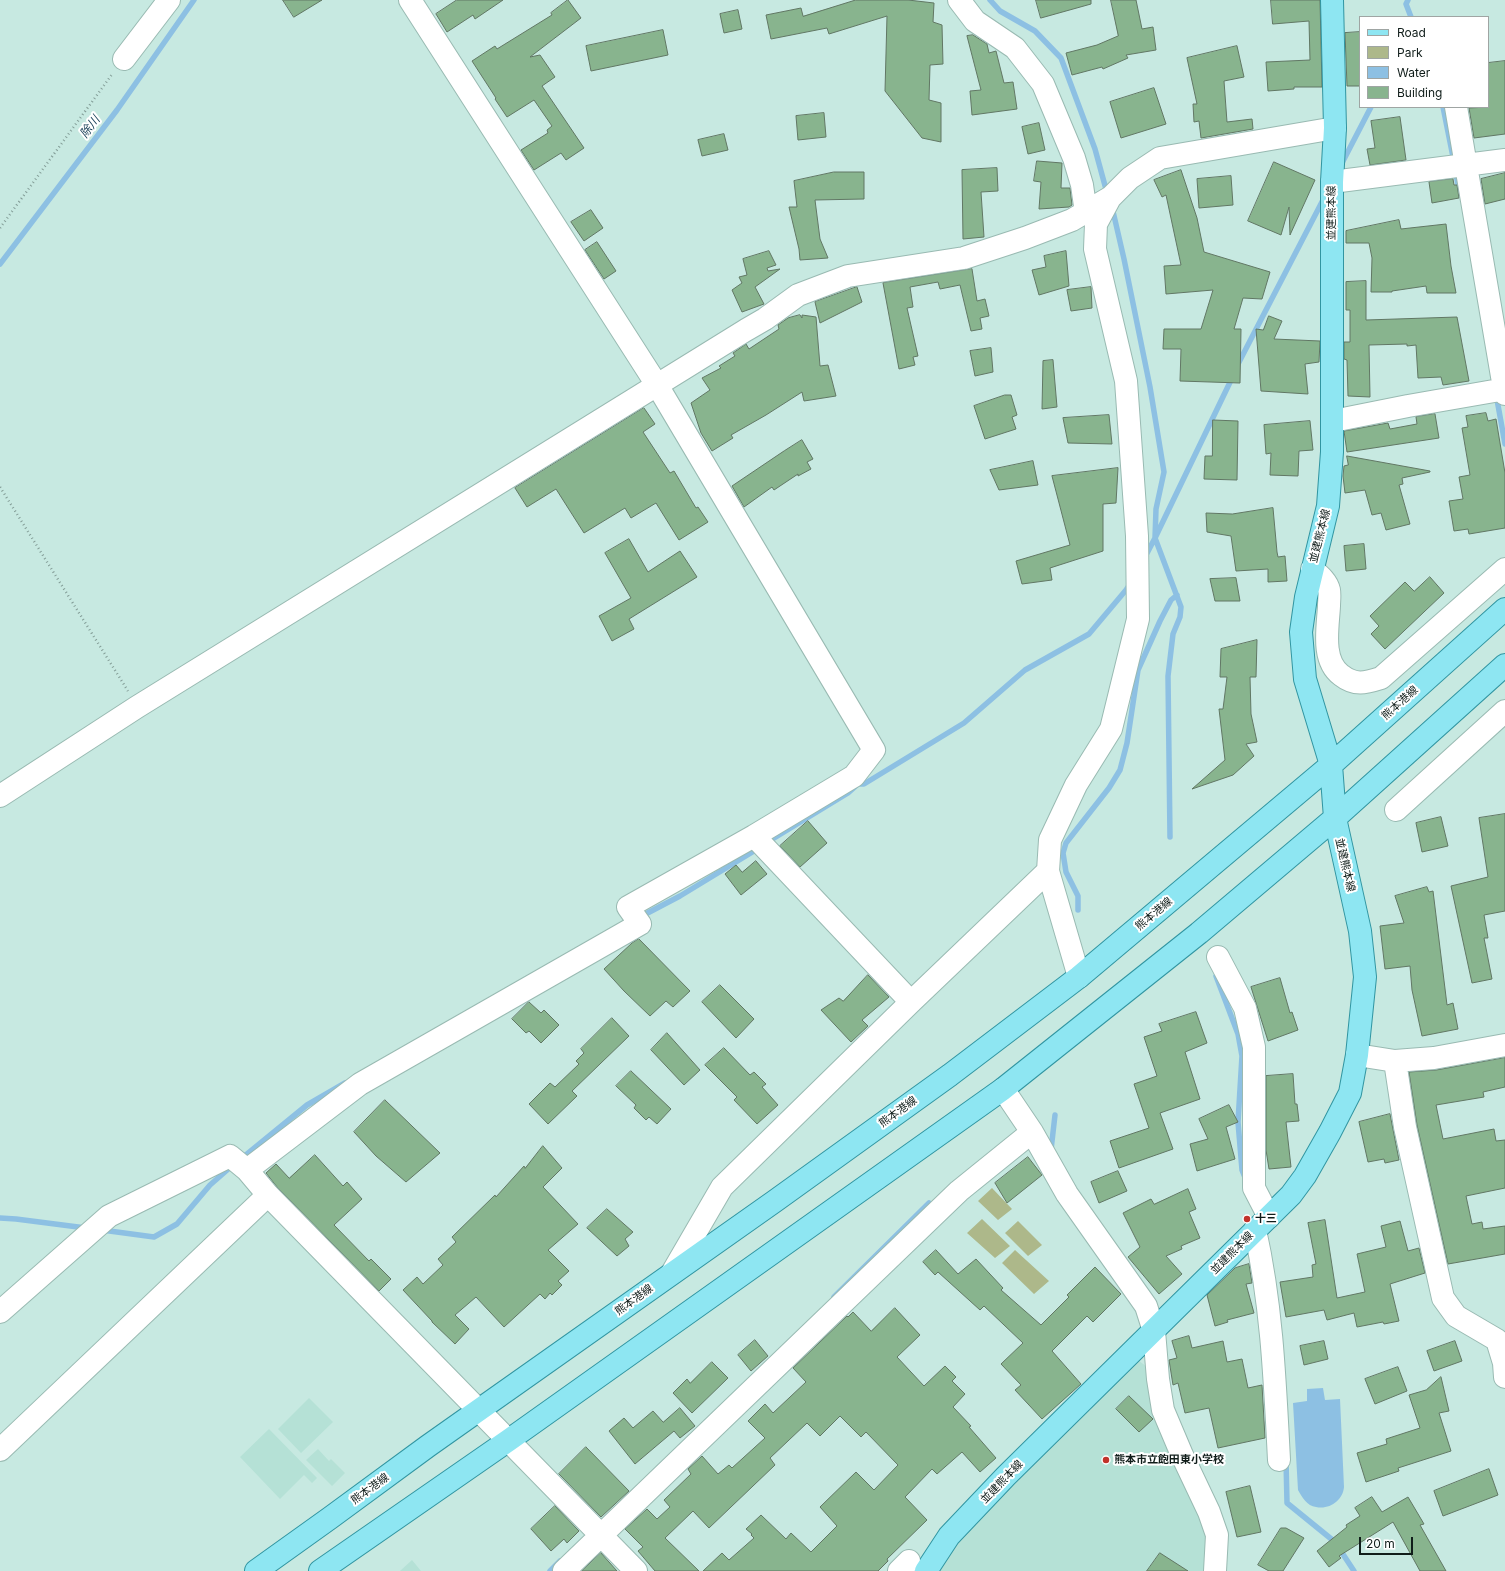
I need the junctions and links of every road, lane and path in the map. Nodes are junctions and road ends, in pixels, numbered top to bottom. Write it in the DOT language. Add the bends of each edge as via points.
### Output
graph roads {
  1 [pos="168,0"];
  2 [pos="410,0"];
  3 [pos="959,0"];
  4 [pos="1332,0"];
  5 [pos="124,59"];
  6 [pos="1456,108"];
  7 [pos="1335,128"];
  8 [pos="1505,160"];
  9 [pos="1466,165"];
  10 [pos="1332,182"];
  11 [pos="1111,197"];
  12 [pos="1086,213"];
  13 [pos="0,228"];
  14 [pos="656,385"];
  15 [pos="1505,391"];
  16 [pos="1333,421"];
  17 [pos="0,487"];
  18 [pos="1312,568"];
  19 [pos="1505,569"];
  20 [pos="1505,609"];
  21 [pos="1505,665"];
  22 [pos="137,707"];
  23 [pos="1505,711"];
  24 [pos="1331,765"];
  25 [pos="0,796"];
  26 [pos="1396,810"];
  27 [pos="1335,818"];
  28 [pos="754,836"];
  29 [pos="1048,872"];
  30 [pos="1218,956"];
  31 [pos="1079,977"];
  32 [pos="911,1002"];
  33 [pos="1505,1045"];
  34 [pos="1357,1055"];
  35 [pos="1395,1061"];
  36 [pos="1003,1089"];
  37 [pos="1032,1132"];
  38 [pos="246,1170"];
  39 [pos="268,1195"];
  40 [pos="1262,1224"];
  41 [pos="672,1273"];
  42 [pos="0,1312"];
  43 [pos="1154,1331"];
  44 [pos="1505,1377"];
  45 [pos="479,1411"];
  46 [pos="509,1440"];
  47 [pos="0,1450"];
  48 [pos="1279,1460"];
  49 [pos="601,1535"];
  50 [pos="911,1568"];
  51 [pos="256,1571"];
  52 [pos="320,1571"];
  53 [pos="564,1571"];
  54 [pos="636,1571"];
  55 [pos="1216,1571"];
  1 -- 5 [label="street"];
  2 -- 14 [label="street"];
  3 -- 12 [label="street" via="975,21 1015,48 1043,84 1074,158 1082,185"];
  4 -- 7 [label="main road, 並建熊本線"];
  5 -- 13 [label="path"];
  6 -- 9 [label="street"];
  7 -- 10 [label="main road, 並建熊本線"];
  7 -- 11 [label="street" via="1160,158 1130,178"];
  8 -- 9 [label="street"];
  9 -- 10 [label="street"];
  9 -- 15 [label="street"];
  10 -- 16 [label="main road, 並建熊本線"];
  11 -- 12 [label="street"];
  11 -- 29 [label="street" via="1096,224 1095,249 1126,381 1137,536 1138,619 1111,729 1076,785 1050,840"];
  12 -- 14 [label="street" via="1025,238 964,258 848,276 798,295 765,319"];
  14 -- 22 [label="street"];
  14 -- 28 [label="street" via="874,750 854,776"];
  15 -- 16 [label="street"];
  16 -- 18 [label="main road, 並建熊本線" via="1328,506"];
  17 -- 22 [label="path"];
  18 -- 19 [label="street" via="1324,580 1329,591 1327,652 1332,665 1338,674 1350,682 1366,683 1381,678"];
  18 -- 24 [label="main road, 並建熊本線" via="1301,632 1305,679"];
  20 -- 24 [label="main road, 熊本港線"];
  21 -- 27 [label="main road"];
  22 -- 25 [label="street"];
  23 -- 26 [label="street"];
  24 -- 27 [label="main road, 並建熊本線"];
  24 -- 31 [label="main road, 熊本港線"];
  27 -- 34 [label="main road, 並建熊本線" via="1360,931 1365,977"];
  27 -- 36 [label="main road" via="1199,933"];
  28 -- 32 [label="street"];
  28 -- 38 [label="street" via="628,907 640,924 360,1084"];
  29 -- 31 [label="street"];
  29 -- 32 [label="street"];
  30 -- 40 [label="street" via="1245,1008 1254,1047 1254,1188"];
  31 -- 41 [label="main road, 熊本港線" via="950,1075"];
  32 -- 41 [label="street" via="722,1187"];
  33 -- 35 [label="street" via="1434,1058"];
  34 -- 35 [label="street"];
  34 -- 40 [label="main road, 並建熊本線" via="1350,1093 1330,1132 1291,1195"];
  35 -- 44 [label="street" via="1406,1127 1443,1298 1456,1316 1497,1340"];
  36 -- 37 [label="street"];
  36 -- 46 [label="main road"];
  37 -- 43 [label="street" via="1067,1194 1146,1306"];
  37 -- 49 [label="street" via="958,1191"];
  38 -- 39 [label="street"];
  38 -- 42 [label="street" via="230,1156 109,1216"];
  39 -- 45 [label="street"];
  39 -- 47 [label="street"];
  40 -- 43 [label="main road, 並建熊本線"];
  40 -- 48 [label="street" via="1263,1267 1274,1357"];
  41 -- 45 [label="main road, 熊本港線"];
  43 -- 50 [label="main road, 並建熊本線" via="949,1536"];
  43 -- 55 [label="street" via="1163,1410 1217,1535"];
  45 -- 46 [label="street"];
  45 -- 51 [label="main road, 熊本港線"];
  46 -- 49 [label="street"];
  46 -- 52 [label="main road"];
  49 -- 53 [label="street"];
  49 -- 54 [label="street"];
}
